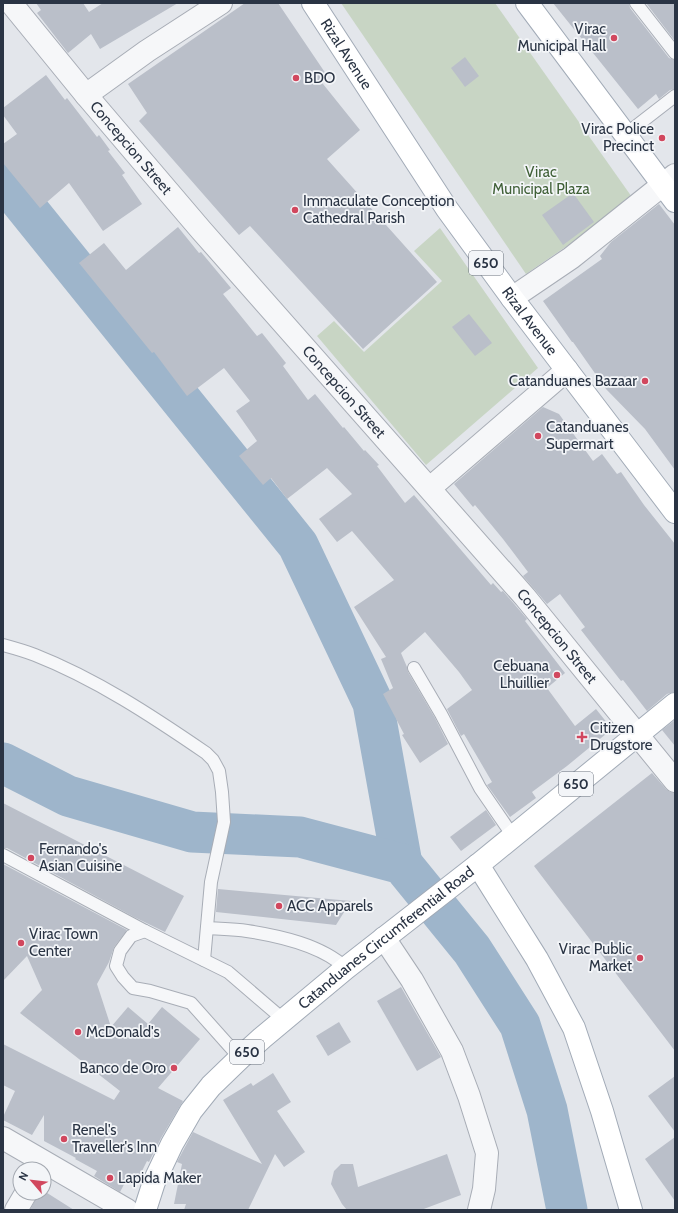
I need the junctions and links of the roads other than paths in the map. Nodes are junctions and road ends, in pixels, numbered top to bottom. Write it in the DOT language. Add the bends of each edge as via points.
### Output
graph roads {
  1 [pos="11,3"];
  2 [pos="313,3"];
  3 [pos="527,3"];
  4 [pos="636,3"];
  5 [pos="208,7"];
  6 [pos="675,53"];
  7 [pos="86,95"];
  8 [pos="675,96"];
  9 [pos="626,134"];
  10 [pos="668,180"];
  11 [pos="675,201"];
  12 [pos="512,298"];
  13 [pos="567,370"];
  14 [pos="430,488"];
  15 [pos="675,512"];
  16 [pos="3,645"];
  17 [pos="414,668"];
  18 [pos="675,704"];
  19 [pos="638,734"];
  20 [pos="675,781"];
  21 [pos="513,836"];
  22 [pos="3,855"];
  23 [pos="478,865"];
  24 [pos="207,928"];
  25 [pos="145,931"];
  26 [pos="389,934"];
  27 [pos="204,960"];
  28 [pos="346,968"];
  29 [pos="284,1020"];
  30 [pos="240,1058"];
  31 [pos="3,1138"];
  32 [pos="36,1161"];
  33 [pos="52,1170"];
  34 [pos="21,1201"];
  35 [pos="16,1210"];
  36 [pos="127,1210"];
  37 [pos="145,1210"];
  38 [pos="479,1210"];
  39 [pos="631,1210"];
  1 -- 7 [label="street, Concepcion Street"];
  2 -- 12 [label="main road, Rizal Avenue / 650" via="443,203"];
  3 -- 9 [label="main road"];
  4 -- 6 [label="lane"];
  5 -- 7 [label="street"];
  7 -- 14 [label="street, Concepcion Street" via="229,262"];
  8 -- 9 [label="lane"];
  9 -- 10 [label="main road"];
  10 -- 11 [label="main road"];
  10 -- 12 [label="street" via="571,258"];
  12 -- 13 [label="main road, Rizal Avenue / 650"];
  13 -- 14 [label="street"];
  13 -- 15 [label="main road, Rizal Avenue / 650"];
  14 -- 19 [label="street, Concepcion Street" via="525,597"];
  16 -- 24 [label="lane" via="34,654 74,672 153,716 213,760 219,771 224,822 211,882"];
  17 -- 21 [label="lane" via="480,788"];
  18 -- 19 [label="main road, Catanduanes Circumferential Road / 650"];
  19 -- 20 [label="street, Concepcion Street"];
  19 -- 21 [label="main road, Catanduanes Circumferential Road / 650"];
  21 -- 23 [label="main road, Catanduanes Circumferential Road / 650"];
  22 -- 25 [label="lane"];
  23 -- 26 [label="main road, Catanduanes Circumferential Road / 650"];
  23 -- 39 [label="main road" via="537,959 574,1028"];
  24 -- 27 [label="lane"];
  24 -- 28 [label="lane" via="274,936 313,947"];
  25 -- 27 [label="lane"];
  25 -- 30 [label="lane" via="131,936 120,951 116,966 123,977 133,988 191,1003"];
  26 -- 28 [label="main road, Catanduanes Circumferential Road / 650"];
  26 -- 38 [label="street" via="452,1051 469,1096 487,1153"];
  27 -- 29 [label="lane" via="228,972"];
  28 -- 29 [label="main road, Catanduanes Circumferential Road / 650"];
  29 -- 30 [label="main road, Catanduanes Circumferential Road / 650"];
  30 -- 37 [label="main road, Catanduanes Circumferential Road / 650" via="211,1086 191,1111 154,1182"];
  31 -- 32 [label="street"];
  33 -- 36 [label="street"];
  34 -- 35 [label="street"];
}
